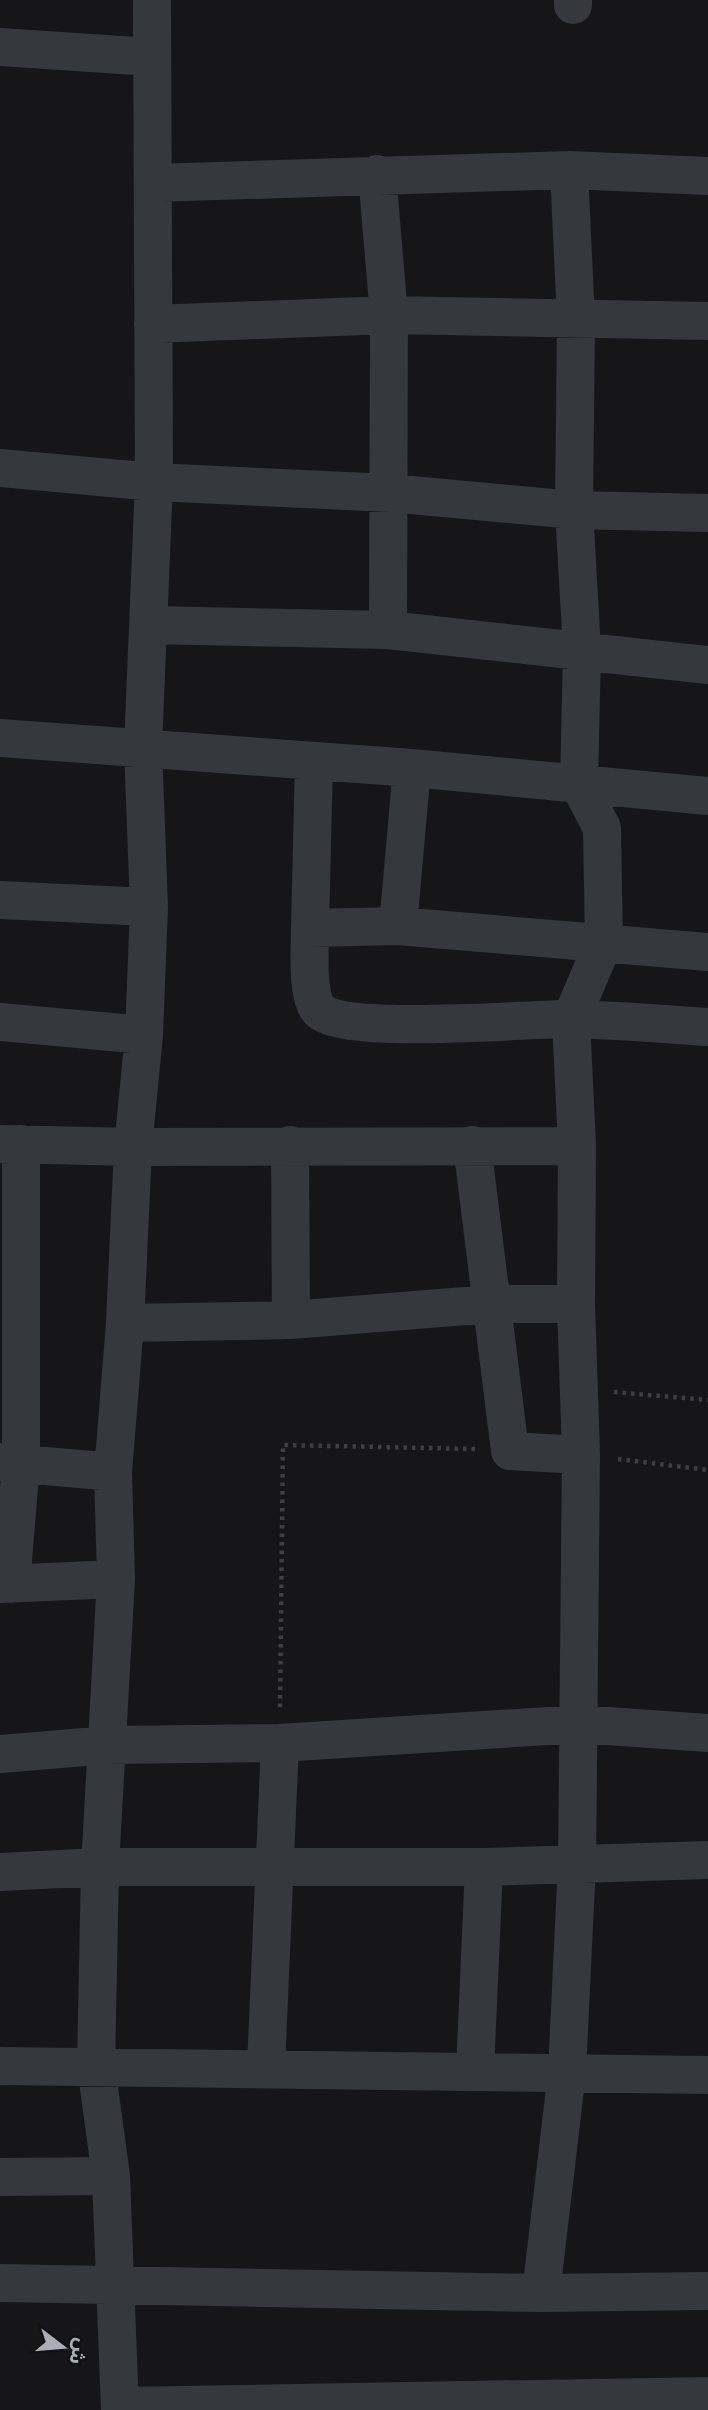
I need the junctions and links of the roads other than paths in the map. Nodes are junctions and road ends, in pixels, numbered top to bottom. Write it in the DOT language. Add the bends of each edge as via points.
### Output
graph roads {
  1 [pos="152,0"];
  2 [pos="0,47"];
  3 [pos="151,57"];
  4 [pos="569,170"];
  5 [pos="377,174"];
  6 [pos="708,176"];
  7 [pos="154,183"];
  8 [pos="389,315"];
  9 [pos="576,320"];
  10 [pos="708,321"];
  11 [pos="153,324"];
  12 [pos="0,468"];
  13 [pos="154,482"];
  14 [pos="390,493"];
  15 [pos="574,510"];
  16 [pos="708,513"];
  17 [pos="150,625"];
  18 [pos="388,630"];
  19 [pos="582,650"];
  20 [pos="708,664"];
  21 [pos="0,738"];
  22 [pos="143,747"];
  23 [pos="314,761"];
  24 [pos="412,768"];
  25 [pos="579,784"];
  26 [pos="708,796"];
  27 [pos="0,900"];
  28 [pos="149,907"];
  29 [pos="398,926"];
  30 [pos="310,928"];
  31 [pos="604,942"];
  32 [pos="708,952"];
  33 [pos="571,1019"];
  34 [pos="0,1023"];
  35 [pos="708,1027"];
  36 [pos="144,1035"];
  37 [pos="10,1144"];
  38 [pos="290,1145"];
  39 [pos="472,1145"];
  40 [pos="577,1146"];
  41 [pos="133,1147"];
  42 [pos="10,1295"];
  43 [pos="490,1304"];
  44 [pos="576,1304"];
  45 [pos="291,1320"];
  46 [pos="125,1323"];
  47 [pos="580,1455"];
  48 [pos="10,1463"];
  49 [pos="113,1472"];
  50 [pos="116,1579"];
  51 [pos="5,1584"];
  52 [pos="579,1724"];
  53 [pos="708,1732"];
  54 [pos="280,1743"];
  55 [pos="108,1745"];
  56 [pos="0,1754"];
  57 [pos="708,1860"];
  58 [pos="577,1863"];
  59 [pos="100,1867"];
  60 [pos="484,1867"];
  61 [pos="273,1869"];
  62 [pos="0,1872"];
  63 [pos="0,2066"];
  64 [pos="96,2066"];
  65 [pos="266,2067"];
  66 [pos="475,2071"];
  67 [pos="567,2072"];
  68 [pos="708,2075"];
  69 [pos="111,2176"];
  70 [pos="0,2177"];
  71 [pos="0,2283"];
  72 [pos="116,2286"];
  73 [pos="708,2291"];
  74 [pos="541,2293"];
  75 [pos="708,2396"];
  76 [pos="120,2408"];
  1 -- 3 [label="street"];
  2 -- 3 [label="street"];
  3 -- 7 [label="street"];
  4 -- 5 [label="street"];
  4 -- 6 [label="street"];
  4 -- 9 [label="street"];
  5 -- 7 [label="street"];
  5 -- 8 [label="street"];
  7 -- 11 [label="street"];
  8 -- 9 [label="street"];
  8 -- 11 [label="street"];
  8 -- 14 [label="street"];
  9 -- 10 [label="street"];
  9 -- 15 [label="street"];
  11 -- 13 [label="street"];
  12 -- 13 [label="street"];
  13 -- 14 [label="street"];
  13 -- 17 [label="street"];
  14 -- 15 [label="street"];
  14 -- 18 [label="street"];
  15 -- 16 [label="street"];
  15 -- 19 [label="street"];
  17 -- 18 [label="street"];
  17 -- 22 [label="street"];
  18 -- 19 [label="street"];
  19 -- 20 [label="street"];
  19 -- 25 [label="street"];
  21 -- 22 [label="street"];
  22 -- 23 [label="street"];
  22 -- 28 [label="street"];
  23 -- 24 [label="street"];
  23 -- 30 [label="street"];
  24 -- 25 [label="street"];
  24 -- 29 [label="street"];
  25 -- 26 [label="street"];
  25 -- 31 [label="street" via="602,828"];
  27 -- 28 [label="street"];
  28 -- 36 [label="street"];
  29 -- 30 [label="street"];
  29 -- 31 [label="street"];
  30 -- 33 [label="street" via="312,995 317,1009 328,1017 385,1023"];
  31 -- 32 [label="street"];
  31 -- 33 [label="street"];
  33 -- 35 [label="street"];
  33 -- 40 [label="street"];
  34 -- 36 [label="street"];
  36 -- 41 [label="street"];
  37 -- 41 [label="street"];
  37 -- 42 [label="street"];
  38 -- 39 [label="street"];
  38 -- 41 [label="street"];
  38 -- 45 [label="street"];
  39 -- 40 [label="street"];
  39 -- 43 [label="street"];
  40 -- 44 [label="street"];
  41 -- 46 [label="street"];
  42 -- 48 [label="street"];
  43 -- 44 [label="street"];
  43 -- 45 [label="street"];
  43 -- 47 [label="street" via="510,1451"];
  44 -- 47 [label="street"];
  45 -- 46 [label="street"];
  46 -- 49 [label="street"];
  47 -- 52 [label="street"];
  48 -- 49 [label="street"];
  48 -- 51 [label="street"];
  49 -- 50 [label="street"];
  50 -- 51 [label="street"];
  50 -- 55 [label="street"];
  52 -- 53 [label="street"];
  52 -- 54 [label="street"];
  52 -- 58 [label="street"];
  54 -- 55 [label="street"];
  54 -- 61 [label="street"];
  55 -- 56 [label="street"];
  55 -- 59 [label="street"];
  57 -- 58 [label="street"];
  58 -- 60 [label="street"];
  58 -- 67 [label="street"];
  59 -- 61 [label="street"];
  59 -- 62 [label="street"];
  59 -- 64 [label="street"];
  60 -- 61 [label="street"];
  60 -- 66 [label="street"];
  61 -- 65 [label="street"];
  63 -- 64 [label="street"];
  64 -- 65 [label="street"];
  64 -- 69 [label="street"];
  65 -- 66 [label="street"];
  66 -- 67 [label="street"];
  67 -- 68 [label="street"];
  67 -- 74 [label="street"];
  69 -- 70 [label="street"];
  69 -- 72 [label="street"];
  71 -- 72 [label="street"];
  72 -- 74 [label="street"];
  72 -- 76 [label="street"];
  73 -- 74 [label="street"];
  75 -- 76 [label="street"];
}
